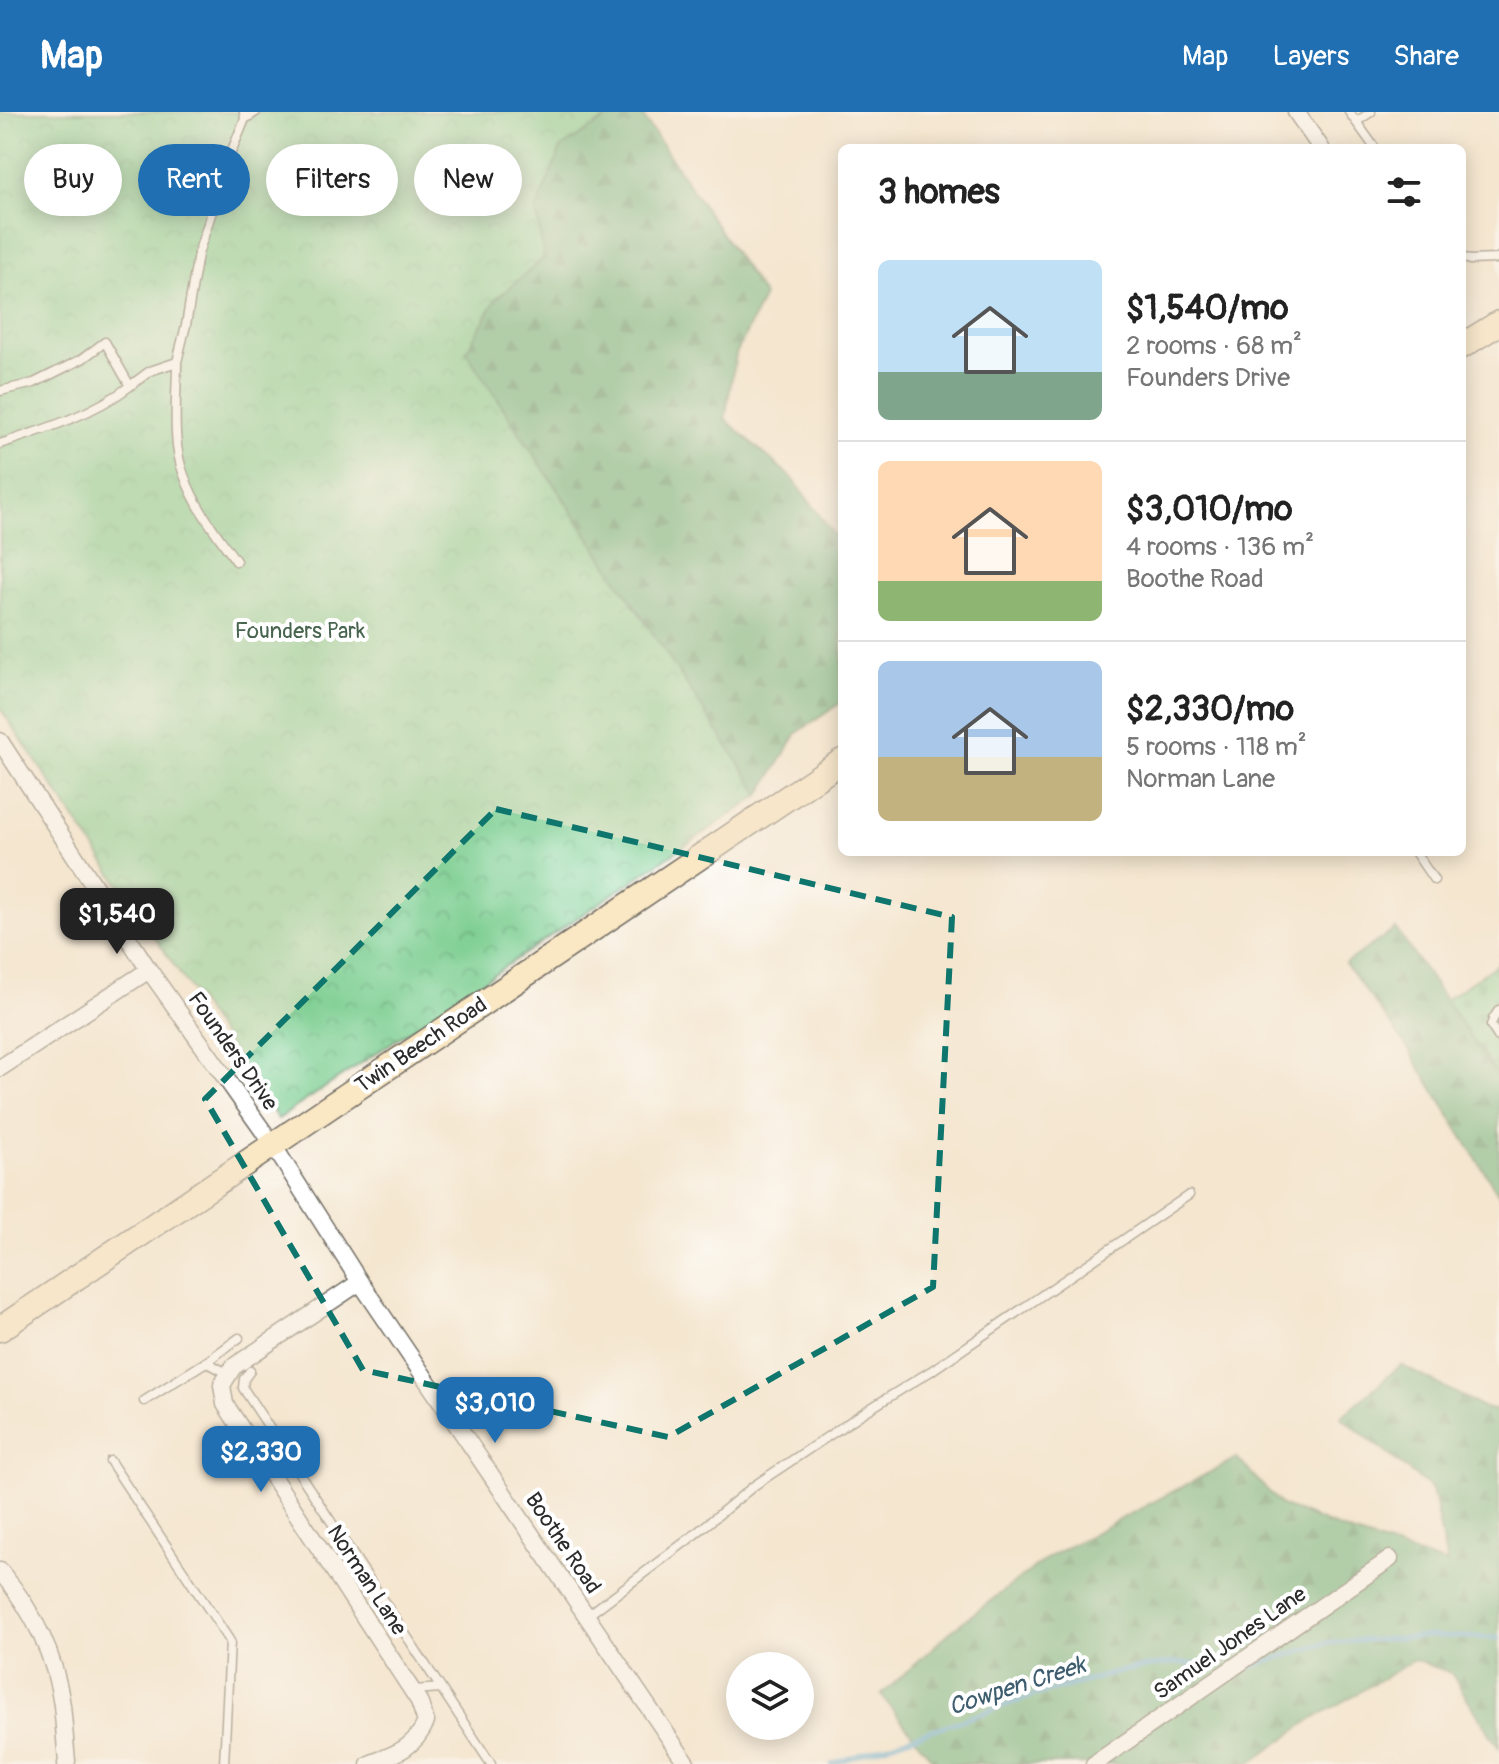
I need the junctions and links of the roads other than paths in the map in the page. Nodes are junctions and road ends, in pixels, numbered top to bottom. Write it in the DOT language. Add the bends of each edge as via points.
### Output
graph roads {
  1 [pos="256,112"];
  2 [pos="1296,112"];
  3 [pos="1349,112"];
  4 [pos="1371,112"];
  5 [pos="245,115"];
  6 [pos="1356,122"];
  7 [pos="1318,144"];
  8 [pos="1372,144"];
  9 [pos="1499,257"];
  10 [pos="1466,258"];
  11 [pos="1499,323"];
  12 [pos="1466,344"];
  13 [pos="177,362"];
  14 [pos="130,386"];
  15 [pos="0,391"];
  16 [pos="0,444"];
  17 [pos="236,561"];
  18 [pos="0,741"];
  19 [pos="838,764"];
  20 [pos="1418,856"];
  21 [pos="1434,880"];
  22 [pos="149,970"];
  23 [pos="1499,1010"];
  24 [pos="1499,1038"];
  25 [pos="0,1068"];
  26 [pos="273,1145"];
  27 [pos="1189,1195"];
  28 [pos="360,1282"];
  29 [pos="0,1329"];
  30 [pos="239,1338"];
  31 [pos="206,1362"];
  32 [pos="250,1371"];
  33 [pos="229,1374"];
  34 [pos="144,1401"];
  35 [pos="110,1461"];
  36 [pos="1390,1559"];
  37 [pos="0,1571"];
  38 [pos="587,1616"];
  39 [pos="441,1688"];
  40 [pos="413,1691"];
  41 [pos="71,1763"];
  42 [pos="224,1764"];
  43 [pos="369,1764"];
  44 [pos="491,1764"];
  45 [pos="687,1764"];
  46 [pos="1094,1764"];
  1 -- 5 [label="lane"];
  2 -- 7 [label="street"];
  3 -- 6 [label="lane"];
  4 -- 6 [label="lane"];
  5 -- 13 [label="lane" via="198,254"];
  6 -- 8 [label="lane"];
  9 -- 10 [label="lane"];
  11 -- 12 [label="street"];
  13 -- 14 [label="lane" via="150,371"];
  13 -- 17 [label="lane" via="177,445 183,473 198,506"];
  14 -- 15 [label="lane" via="105,342 34,383"];
  14 -- 16 [label="lane" via="49,428"];
  18 -- 22 [label="street, Founders Drive"];
  19 -- 26 [label="street, Twin Beech Road"];
  20 -- 21 [label="lane"];
  22 -- 25 [label="street"];
  22 -- 26 [label="street, Founders Drive"];
  23 -- 24 [label="lane" via="1491,1026"];
  26 -- 28 [label="street, Boothe Road"];
  26 -- 29 [label="street, Twin Beech Road"];
  27 -- 38 [label="lane" via="755,1485"];
  28 -- 33 [label="street"];
  28 -- 38 [label="street, Boothe Road"];
  30 -- 31 [label="lane"];
  31 -- 33 [label="lane"];
  31 -- 34 [label="lane"];
  32 -- 39 [label="lane" via="243,1388"];
  33 -- 40 [label="street, Norman Lane" via="222,1385 225,1404"];
  35 -- 42 [label="lane" via="230,1641"];
  36 -- 46 [label="street, Samuel Jones Lane"];
  37 -- 41 [label="street" via="24,1603 53,1664"];
  38 -- 45 [label="street, Boothe Road"];
  39 -- 40 [label="lane"];
  39 -- 44 [label="lane"];
  40 -- 43 [label="street, Norman Lane" via="426,1722 420,1736 392,1756"];
}
